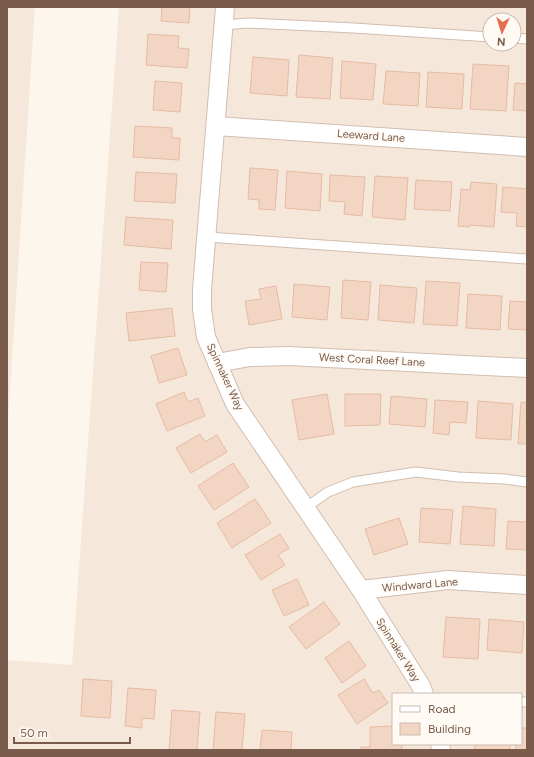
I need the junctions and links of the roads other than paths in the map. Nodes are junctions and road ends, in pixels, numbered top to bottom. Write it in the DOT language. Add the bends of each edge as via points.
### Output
graph roads {
  1 [pos="225,7"];
  2 [pos="223,25"];
  3 [pos="482,37"];
  4 [pos="216,126"];
  5 [pos="527,147"];
  6 [pos="207,237"];
  7 [pos="527,259"];
  8 [pos="217,363"];
  9 [pos="527,368"];
  10 [pos="527,482"];
  11 [pos="305,508"];
  12 [pos="527,585"];
  13 [pos="361,590"];
  14 [pos="424,693"];
  1 -- 2 [label="street, Spinnaker Way"];
  2 -- 3 [label="lane" via="255,23"];
  2 -- 4 [label="street, Spinnaker Way"];
  4 -- 5 [label="street, Leeward Lane"];
  4 -- 6 [label="street, Spinnaker Way"];
  6 -- 7 [label="lane"];
  6 -- 8 [label="street, Spinnaker Way" via="202,309 206,337"];
  8 -- 9 [label="street, West Coral Reef Lane" via="250,357 289,356"];
  8 -- 11 [label="street, Spinnaker Way" via="235,404"];
  10 -- 11 [label="lane" via="416,472 353,482 328,492"];
  11 -- 13 [label="street, Spinnaker Way"];
  12 -- 13 [label="street, Windward Lane" via="448,580"];
  13 -- 14 [label="street, Spinnaker Way"];
}
